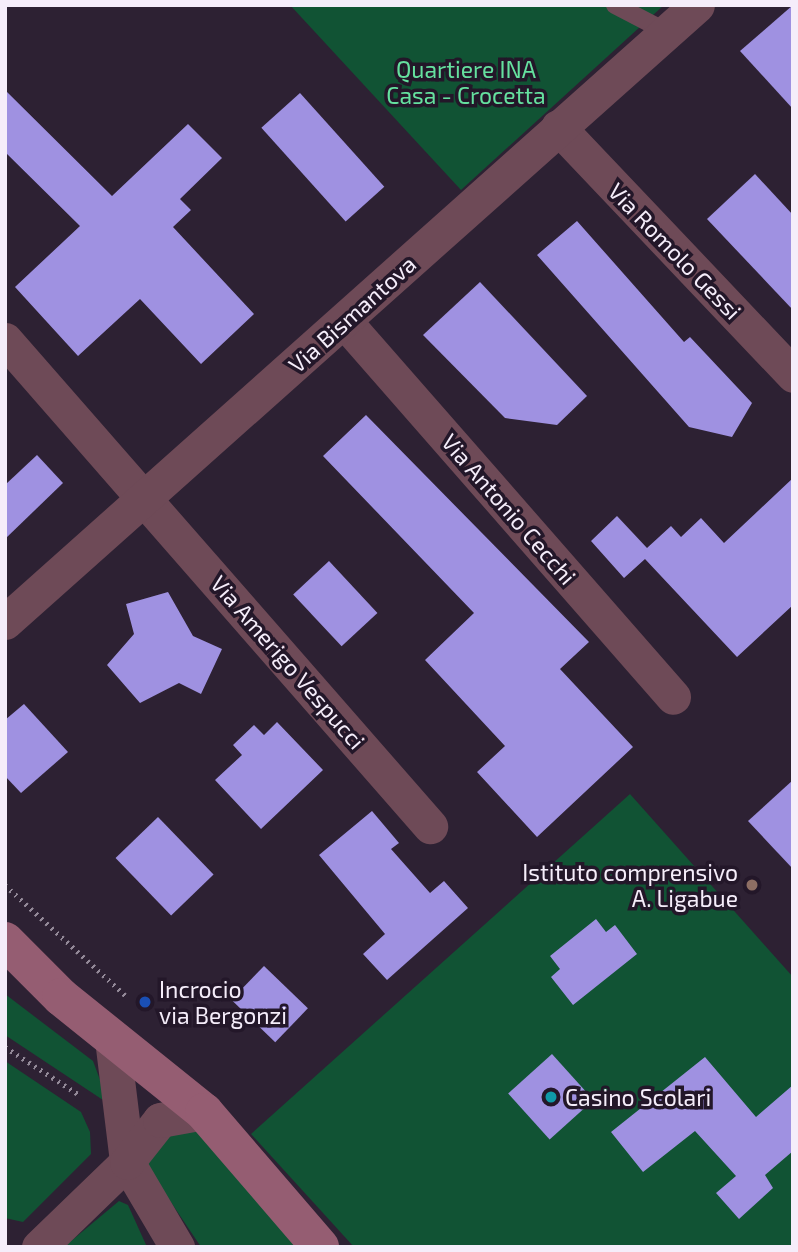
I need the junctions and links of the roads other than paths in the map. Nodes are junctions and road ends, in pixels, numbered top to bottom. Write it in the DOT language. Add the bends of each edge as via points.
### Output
graph roads {
  1 [pos="615,5"];
  2 [pos="697,5"];
  3 [pos="667,32"];
  4 [pos="558,127"];
  5 [pos="345,322"];
  6 [pos="5,340"];
  7 [pos="793,374"];
  8 [pos="147,497"];
  9 [pos="5,622"];
  10 [pos="673,697"];
  11 [pos="430,827"];
  12 [pos="5,941"];
  13 [pos="5,970"];
  14 [pos="61,997"];
  15 [pos="112,1039"];
  16 [pos="204,1112"];
  17 [pos="127,1162"];
  18 [pos="39,1247"];
  19 [pos="177,1247"];
  20 [pos="320,1247"];
  1 -- 3 [label="lane"];
  2 -- 3 [label="street, Via Bismantova"];
  3 -- 4 [label="street, Via Bismantova"];
  4 -- 5 [label="street, Via Bismantova"];
  4 -- 7 [label="street, Via Romolo Gessi"];
  5 -- 8 [label="street, Via Bismantova"];
  5 -- 10 [label="street, Via Antonio Cecchi"];
  6 -- 8 [label="street, Via Amerigo Vespucci"];
  8 -- 9 [label="street, Via Bismantova"];
  8 -- 11 [label="street, Via Amerigo Vespucci"];
  12 -- 14 [label="street"];
  13 -- 14 [label="street"];
  14 -- 15 [label="street"];
  15 -- 16 [label="street"];
  15 -- 17 [label="street" via="123,1085"];
  16 -- 17 [label="street" via="160,1120"];
  16 -- 20 [label="street"];
  17 -- 18 [label="street"];
  17 -- 19 [label="street"];
}
